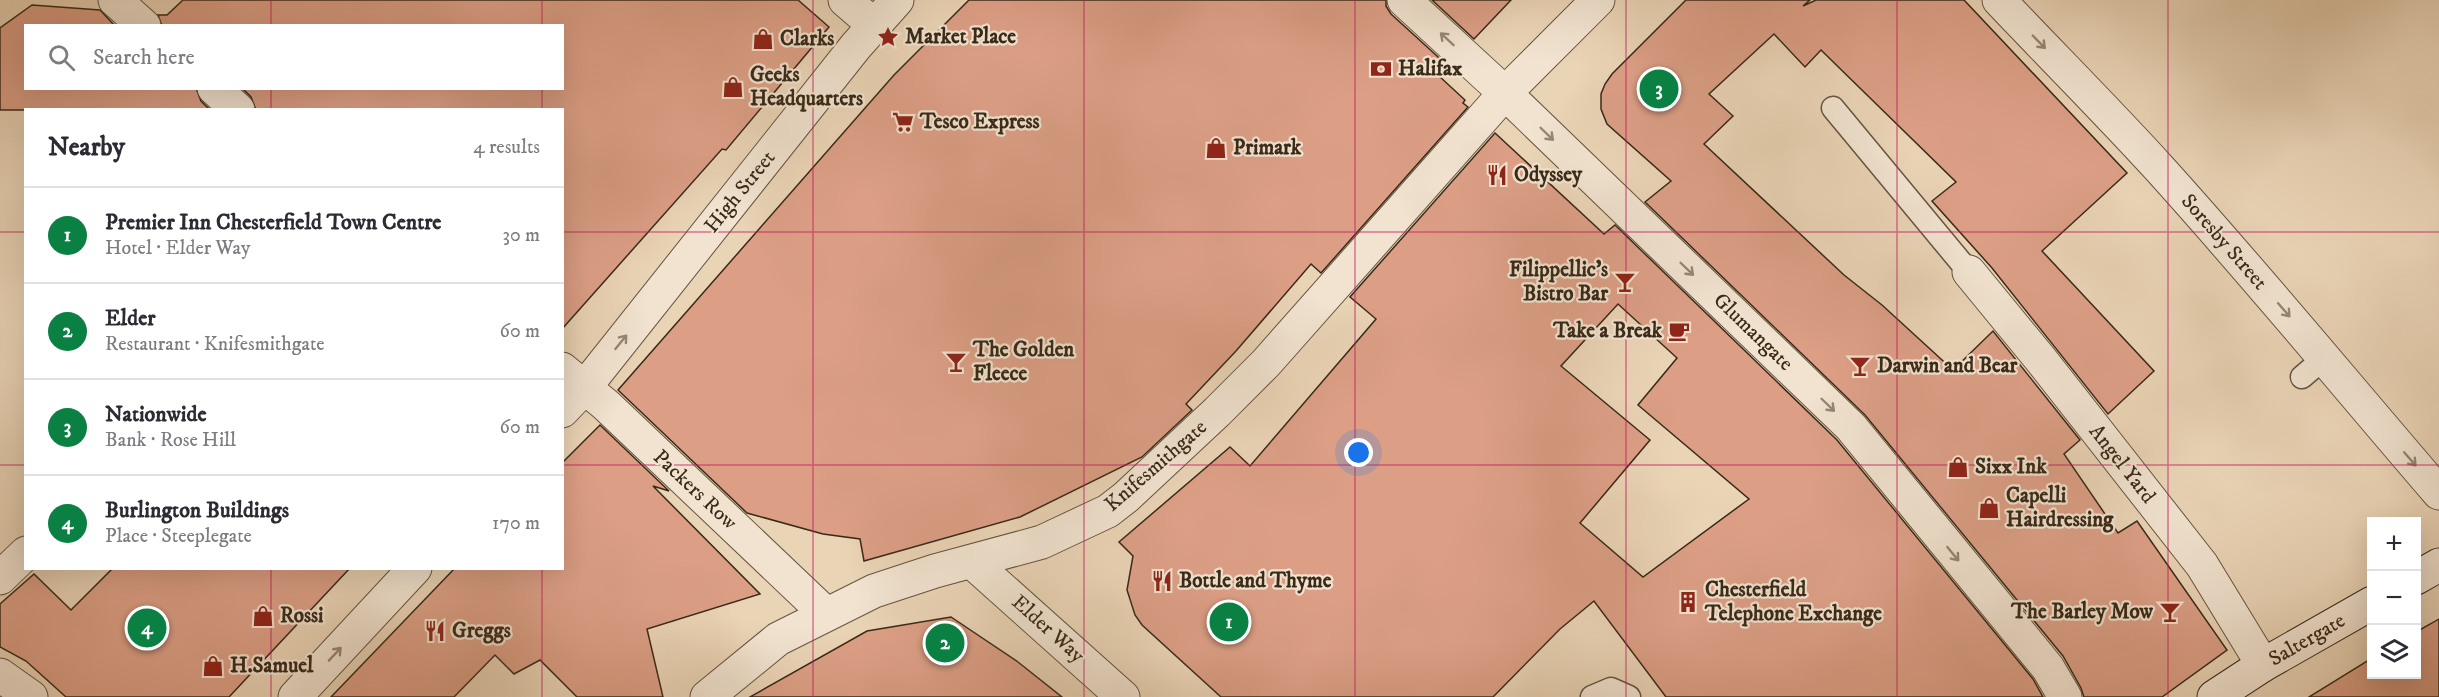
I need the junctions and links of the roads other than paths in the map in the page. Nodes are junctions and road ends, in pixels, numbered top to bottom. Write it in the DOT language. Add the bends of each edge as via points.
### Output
graph roads {
  1 [pos="115,0"];
  2 [pos="844,0"];
  3 [pos="897,0"];
  4 [pos="1404,0"];
  5 [pos="1598,0"];
  6 [pos="1999,0"];
  7 [pos="142,24"];
  8 [pos="874,25"];
  9 [pos="216,90"];
  10 [pos="1505,93"];
  11 [pos="236,108"];
  12 [pos="1833,108"];
  13 [pos="1969,272"];
  14 [pos="574,378"];
  15 [pos="564,406"];
  16 [pos="2439,493"];
  17 [pos="24,555"];
  18 [pos="972,562"];
  19 [pos="2439,565"];
  20 [pos="413,570"];
  21 [pos="2421,575"];
  22 [pos="0,578"];
  23 [pos="2367,606"];
  24 [pos="826,614"];
  25 [pos="2263,665"];
  26 [pos="0,675"];
  27 [pos="31,697"];
  28 [pos="295,697"];
  29 [pos="707,697"];
  30 [pos="1123,697"];
  31 [pos="1592,697"];
  32 [pos="1629,697"];
  33 [pos="2065,697"];
  34 [pos="2214,697"];
  1 -- 7 [label="street"];
  2 -- 8 [label="street"];
  3 -- 8 [label="street, High Street"];
  10 -- 4 [label="street, Glumangate, one-way"];
  5 -- 10 [label="street, Knifesmithgate"];
  6 -- 16 [label="street, Soresby Street, one-way" via="2159,168 2291,318 2313,368"];
  14 -- 8 [label="street, High Street, one-way"];
  9 -- 11 [label="street"];
  10 -- 18 [label="street, Knifesmithgate" via="1266,363 1126,497 1108,511 1042,542"];
  10 -- 33 [label="street, Glumangate, one-way" via="1851,427 2048,668"];
  12 -- 13 [label="lane"];
  13 -- 25 [label="street, Angel Yard" via="2202,565"];
  14 -- 15 [label="street, High Street"];
  14 -- 24 [label="street, Packers Row"];
  17 -- 22 [label="street"];
  18 -- 24 [label="street, Knifesmithgate" via="874,591"];
  18 -- 30 [label="street, Elder Way"];
  19 -- 21 [label="street"];
  28 -- 20 [label="street, one-way"];
  23 -- 25 [label="street, Saltergate"];
  24 -- 29 [label="street, Knifesmithgate" via="778,639"];
  25 -- 34 [label="street, Saltergate"];
  26 -- 27 [label="street"];
  31 -- 32 [label="lane" via="1611,689"];
}
